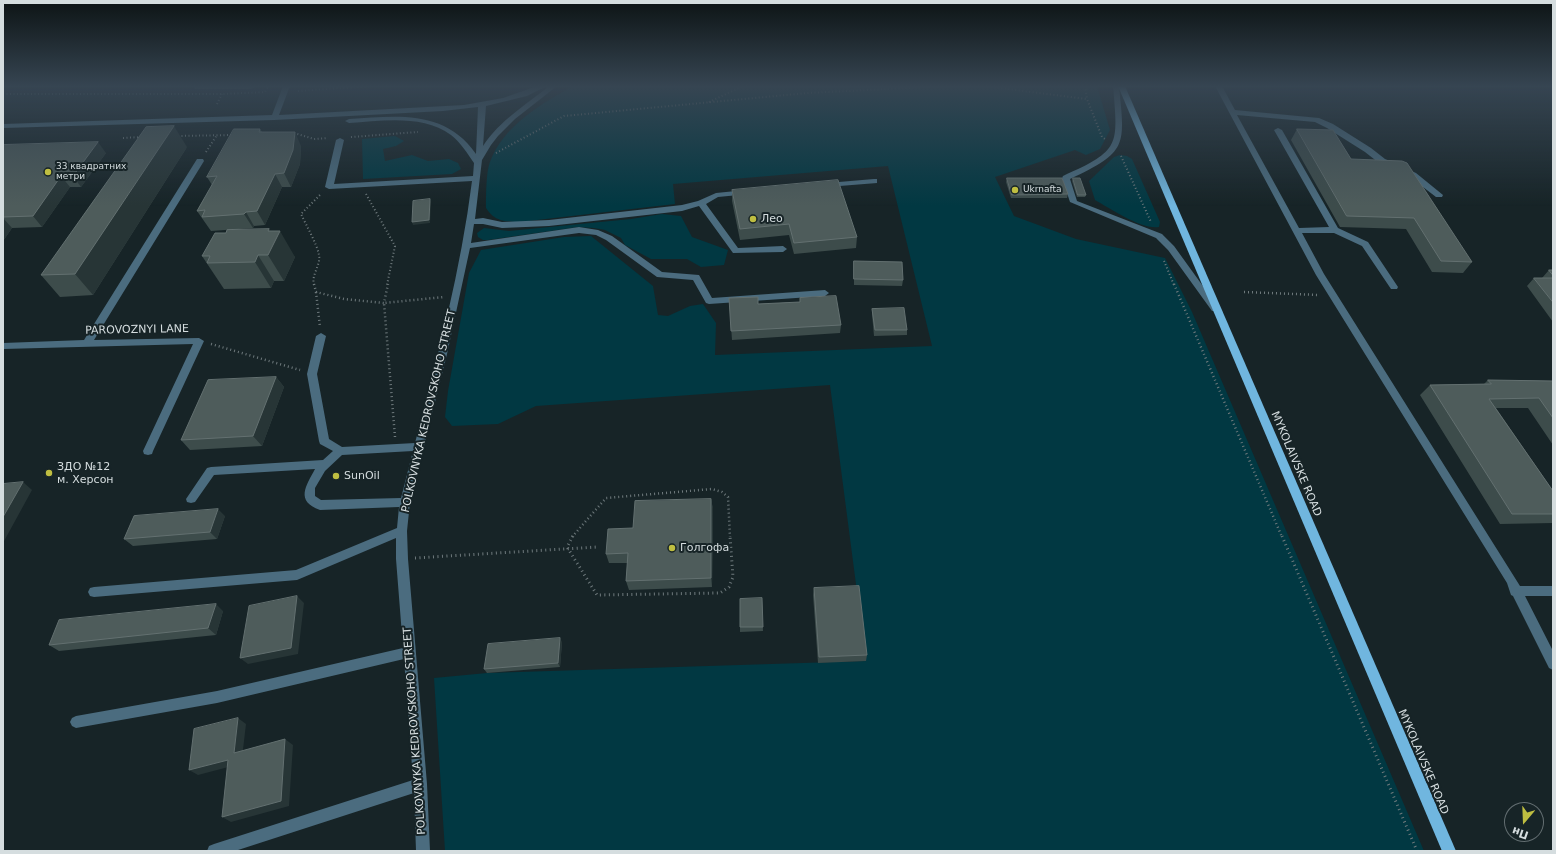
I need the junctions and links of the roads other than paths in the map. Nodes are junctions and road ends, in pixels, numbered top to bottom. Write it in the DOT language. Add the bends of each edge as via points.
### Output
graph roads {
  1 [pos="442,126"];
  2 [pos="481,126"];
  3 [pos="502,126"];
  4 [pos="1118,126"];
  5 [pos="1138,126"];
  6 [pos="1238,126"];
  7 [pos="1328,126"];
  8 [pos="1278,130"];
  9 [pos="340,139"];
  10 [pos="200,161"];
  11 [pos="478,163"];
  12 [pos="477,178"];
  13 [pos="874,181"];
  14 [pos="816,186"];
  15 [pos="754,191"];
  16 [pos="1439,195"];
  17 [pos="701,203"];
  18 [pos="470,222"];
  19 [pos="1335,230"];
  20 [pos="1294,231"];
  21 [pos="466,246"];
  22 [pos="783,249"];
  23 [pos="1394,287"];
  24 [pos="825,293"];
  25 [pos="1216,310"];
  26 [pos="321,336"];
  27 [pos="87,343"];
  28 [pos="3,346"];
  29 [pos="419,447"];
  30 [pos="148,451"];
  31 [pos="340,451"];
  32 [pos="325,464"];
  33 [pos="191,499"];
  34 [pos="405,502"];
  35 [pos="402,531"];
  36 [pos="1516,591"];
  37 [pos="1553,591"];
  38 [pos="94,592"];
  39 [pos="410,652"];
  40 [pos="1553,664"];
  41 [pos="76,722"];
  42 [pos="420,784"];
  43 [pos="214,851"];
  44 [pos="424,851"];
  45 [pos="1449,851"];
  1 -- 11 [label="street" via="458,136"];
  2 -- 11 [label="street, POLKOVNYKA KEDROVSKOHO STREET"];
  3 -- 11 [label="street, POLKOVNYKA KEDROVSKOHO STREET" via="486,146"];
  4 -- 25 [label="street" via="1119,134 1114,149 1101,160 1066,178 1074,202 1159,236 1171,248"];
  5 -- 25 [label="main road, MYKOLAIVSKE ROAD"];
  6 -- 20 [label="street"];
  7 -- 16 [label="street" via="1382,161 1413,175"];
  8 -- 19 [label="street"];
  9 -- 12 [label="street" via="329,187"];
  10 -- 27 [label="street"];
  11 -- 12 [label="street, POLKOVNYKA KEDROVSKOHO STREET"];
  12 -- 18 [label="street, POLKOVNYKA KEDROVSKOHO STREET"];
  13 -- 14 [label="street"];
  15 -- 17 [label="street" via="716,195"];
  17 -- 18 [label="street" via="682,208 549,224 502,225 483,221"];
  17 -- 22 [label="street" via="736,251"];
  18 -- 21 [label="street, POLKOVNYKA KEDROVSKOHO STREET"];
  19 -- 20 [label="street"];
  19 -- 23 [label="street" via="1366,244"];
  20 -- 36 [label="street" via="1511,579"];
  21 -- 24 [label="street" via="579,230 588,231 609,238 660,275 696,278 709,301"];
  21 -- 29 [label="street, POLKOVNYKA KEDROVSKOHO STREET"];
  25 -- 45 [label="main road, MYKOLAIVSKE ROAD"];
  26 -- 31 [label="street" via="312,374 324,441"];
  27 -- 28 [label="street, PAROVOZNYI LANE"];
  27 -- 30 [label="street, PAROVOZNYI LANE" via="199,341"];
  29 -- 31 [label="street"];
  29 -- 34 [label="street, POLKOVNYKA KEDROVSKOHO STREET"];
  31 -- 32 [label="street"];
  32 -- 33 [label="street" via="211,471"];
  32 -- 34 [label="street" via="310,488 313,502 320,505"];
  34 -- 35 [label="street, POLKOVNYKA KEDROVSKOHO STREET"];
  35 -- 38 [label="street" via="297,575"];
  35 -- 39 [label="street, POLKOVNYKA KEDROVSKOHO STREET"];
  36 -- 37 [label="street"];
  36 -- 40 [label="street"];
  39 -- 41 [label="street" via="217,697"];
  39 -- 42 [label="street, POLKOVNYKA KEDROVSKOHO STREET"];
  42 -- 43 [label="street"];
  42 -- 44 [label="street, POLKOVNYKA KEDROVSKOHO STREET"];
}
